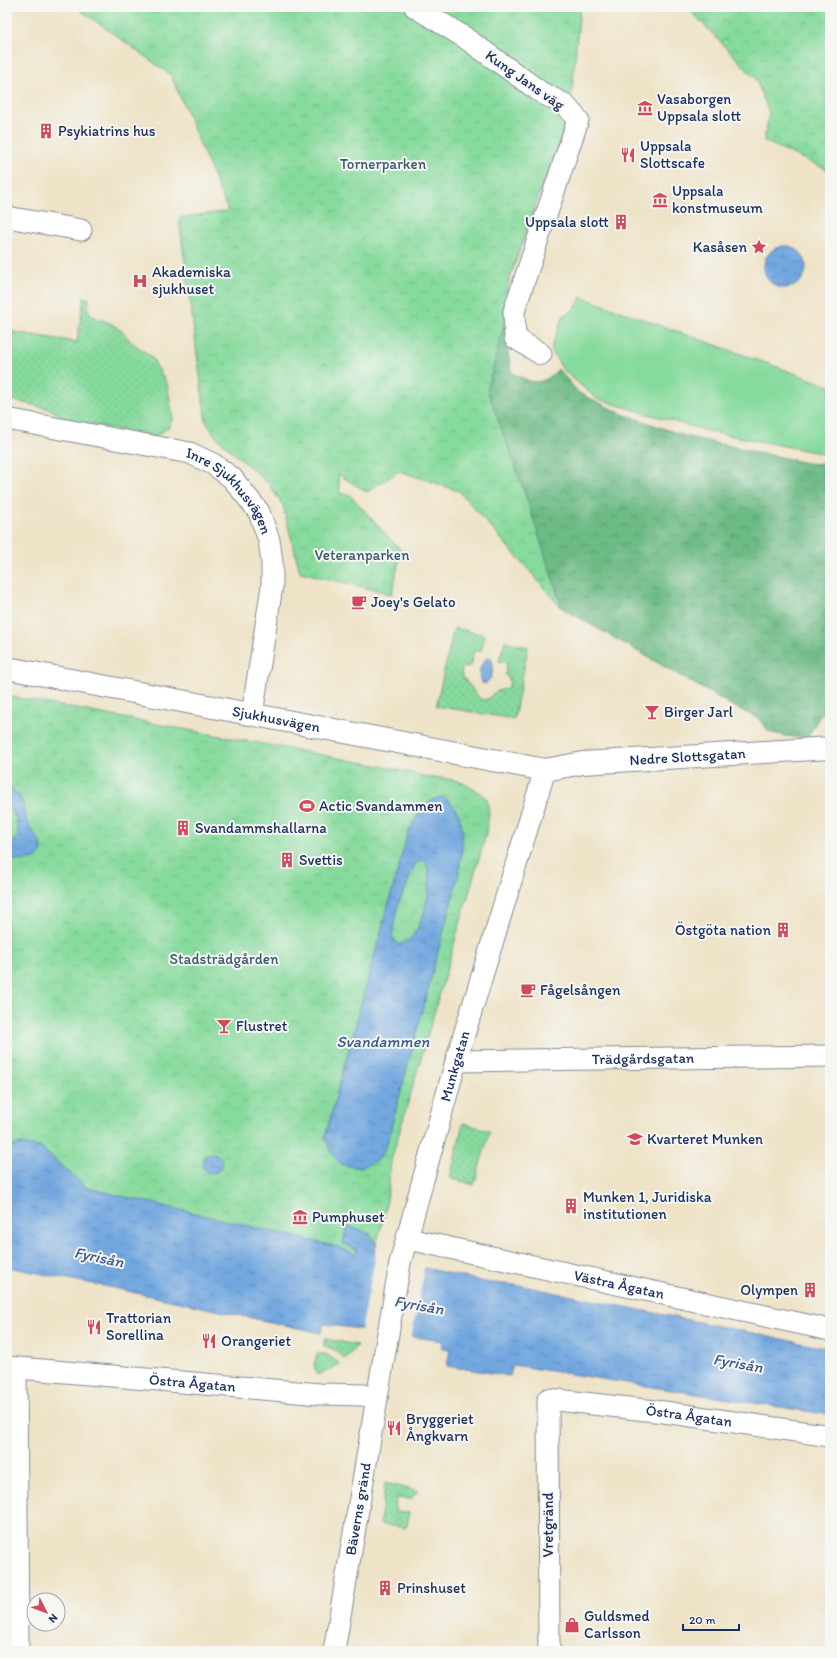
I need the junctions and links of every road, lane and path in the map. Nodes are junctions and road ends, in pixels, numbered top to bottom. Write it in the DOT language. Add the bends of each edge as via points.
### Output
graph roads {
  1 [pos="415,7"];
  2 [pos="7,217"];
  3 [pos="81,230"];
  4 [pos="541,354"];
  5 [pos="7,420"];
  6 [pos="7,668"];
  7 [pos="252,715"];
  8 [pos="830,748"];
  9 [pos="545,770"];
  10 [pos="830,1056"];
  11 [pos="456,1061"];
  12 [pos="408,1239"];
  13 [pos="830,1330"];
  14 [pos="383,1358"];
  15 [pos="12,1368"];
  16 [pos="548,1399"];
  17 [pos="376,1400"];
  18 [pos="830,1436"];
  19 [pos="18,1651"];
  20 [pos="334,1651"];
  21 [pos="549,1651"];
  1 -- 4 [label="street, Kung Jans väg" via="464,37 542,93 564,104 578,120 514,311 515,338"];
  2 -- 3 [label="street"];
  5 -- 7 [label="street, Inre Sjukhusvägen" via="190,453 213,464 236,482 259,512 269,540 272,562 272,586"];
  6 -- 7 [label="street, Sjukhusvägen"];
  7 -- 9 [label="street, Sjukhusvägen"];
  8 -- 9 [label="street, Nedre Slottsgatan" via="583,763"];
  9 -- 11 [label="street, Munkgatan"];
  10 -- 11 [label="street, Trädgårdsgatan"];
  11 -- 12 [label="street, Munkgatan"];
  12 -- 13 [label="street, Västra Ågatan"];
  12 -- 14 [label="street, Munkgatan" via="400,1263"];
  14 -- 17 [label="street, Bäverns gränd"];
  15 -- 17 [label="street, Östra Ågatan" via="320,1394 364,1395"];
  15 -- 19 [label="street"];
  16 -- 18 [label="street, Östra Ågatan" via="664,1412"];
  16 -- 21 [label="street, Vretgränd"];
  17 -- 20 [label="street, Bäverns gränd"];
}
